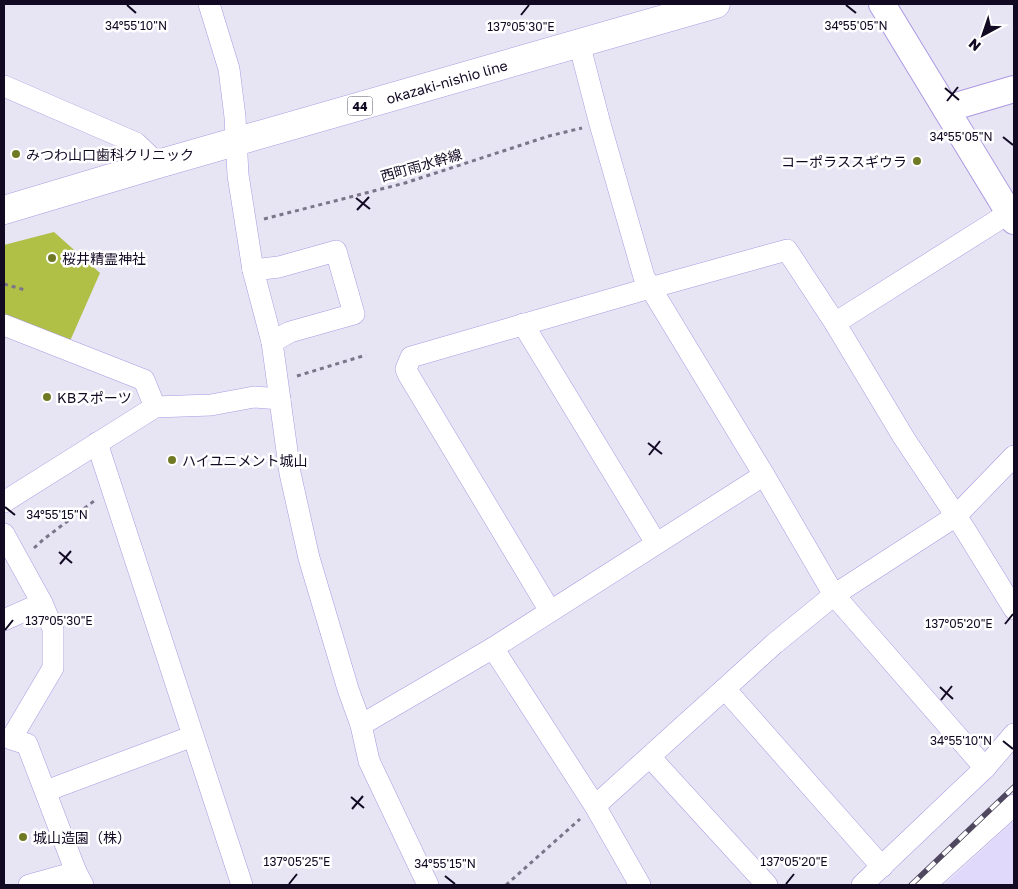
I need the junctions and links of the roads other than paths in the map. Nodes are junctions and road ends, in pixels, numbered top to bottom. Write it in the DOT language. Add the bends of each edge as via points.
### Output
graph roads {
  1 [pos="209,4"];
  2 [pos="716,4"];
  3 [pos="882,4"];
  4 [pos="687,8"];
  5 [pos="579,43"];
  6 [pos="4,86"];
  7 [pos="1014,89"];
  8 [pos="946,109"];
  9 [pos="238,142"];
  10 [pos="158,164"];
  11 [pos="4,210"];
  12 [pos="1012,217"];
  13 [pos="253,270"];
  14 [pos="650,288"];
  15 [pos="835,323"];
  16 [pos="523,324"];
  17 [pos="4,325"];
  18 [pos="272,342"];
  19 [pos="280,399"];
  20 [pos="155,407"];
  21 [pos="97,443"];
  22 [pos="1014,456"];
  23 [pos="764,474"];
  24 [pos="4,502"];
  25 [pos="956,516"];
  26 [pos="4,534"];
  27 [pos="656,543"];
  28 [pos="834,595"];
  29 [pos="42,603"];
  30 [pos="1014,609"];
  31 [pos="550,611"];
  32 [pos="4,620"];
  33 [pos="493,648"];
  34 [pos="725,689"];
  35 [pos="361,725"];
  36 [pos="1014,734"];
  37 [pos="194,736"];
  38 [pos="6,738"];
  39 [pos="650,757"];
  40 [pos="985,768"];
  41 [pos="46,791"];
  42 [pos="1014,805"];
  43 [pos="595,806"];
  44 [pos="882,867"];
  45 [pos="80,878"];
  46 [pos="29,885"];
  47 [pos="242,885"];
  48 [pos="428,885"];
  49 [pos="640,885"];
  50 [pos="767,885"];
  51 [pos="862,885"];
  52 [pos="925,885"];
  1 -- 9 [label="street" via="229,69"];
  2 -- 4 [label="main road, okazaki-nishio line / 44"];
  3 -- 8 [label="street"];
  4 -- 5 [label="main road, okazaki-nishio line / 44"];
  5 -- 9 [label="main road, okazaki-nishio line / 44"];
  5 -- 14 [label="street" via="644,277"];
  6 -- 10 [label="street" via="136,142"];
  7 -- 8 [label="street"];
  8 -- 12 [label="street"];
  9 -- 10 [label="main road, okazaki-nishio line / 44"];
  9 -- 13 [label="street" via="238,175"];
  10 -- 11 [label="main road, okazaki-nishio line / 44"];
  12 -- 15 [label="street"];
  13 -- 18 [label="street"];
  13 -- 18 [label="street" via="279,268 336,251 354,314 290,332"];
  14 -- 15 [label="street" via="787,250"];
  14 -- 16 [label="street"];
  14 -- 23 [label="street"];
  15 -- 25 [label="street" via="904,438"];
  16 -- 27 [label="street"];
  16 -- 31 [label="street" via="411,357 406,369"];
  17 -- 20 [label="street" via="144,380"];
  18 -- 19 [label="street"];
  19 -- 20 [label="street" via="254,397 211,404"];
  19 -- 35 [label="street" via="290,473 309,558"];
  20 -- 21 [label="street"];
  21 -- 24 [label="street"];
  21 -- 37 [label="street"];
  22 -- 25 [label="street"];
  23 -- 27 [label="street"];
  23 -- 28 [label="street"];
  25 -- 28 [label="street"];
  25 -- 30 [label="street"];
  26 -- 29 [label="street"];
  27 -- 31 [label="street"];
  28 -- 34 [label="street"];
  28 -- 40 [label="street"];
  29 -- 32 [label="street"];
  29 -- 38 [label="street" via="52,629 53,668"];
  31 -- 33 [label="street"];
  33 -- 35 [label="street"];
  33 -- 43 [label="street"];
  34 -- 39 [label="street"];
  34 -- 44 [label="street"];
  35 -- 48 [label="street" via="369,760"];
  36 -- 40 [label="street"];
  37 -- 41 [label="street"];
  37 -- 47 [label="street"];
  38 -- 41 [label="street" via="26,744"];
  39 -- 43 [label="street"];
  39 -- 50 [label="street"];
  40 -- 44 [label="street"];
  41 -- 45 [label="street"];
  42 -- 52 [label="street"];
  43 -- 49 [label="street"];
  44 -- 51 [label="street"];
  45 -- 46 [label="street"];
}
